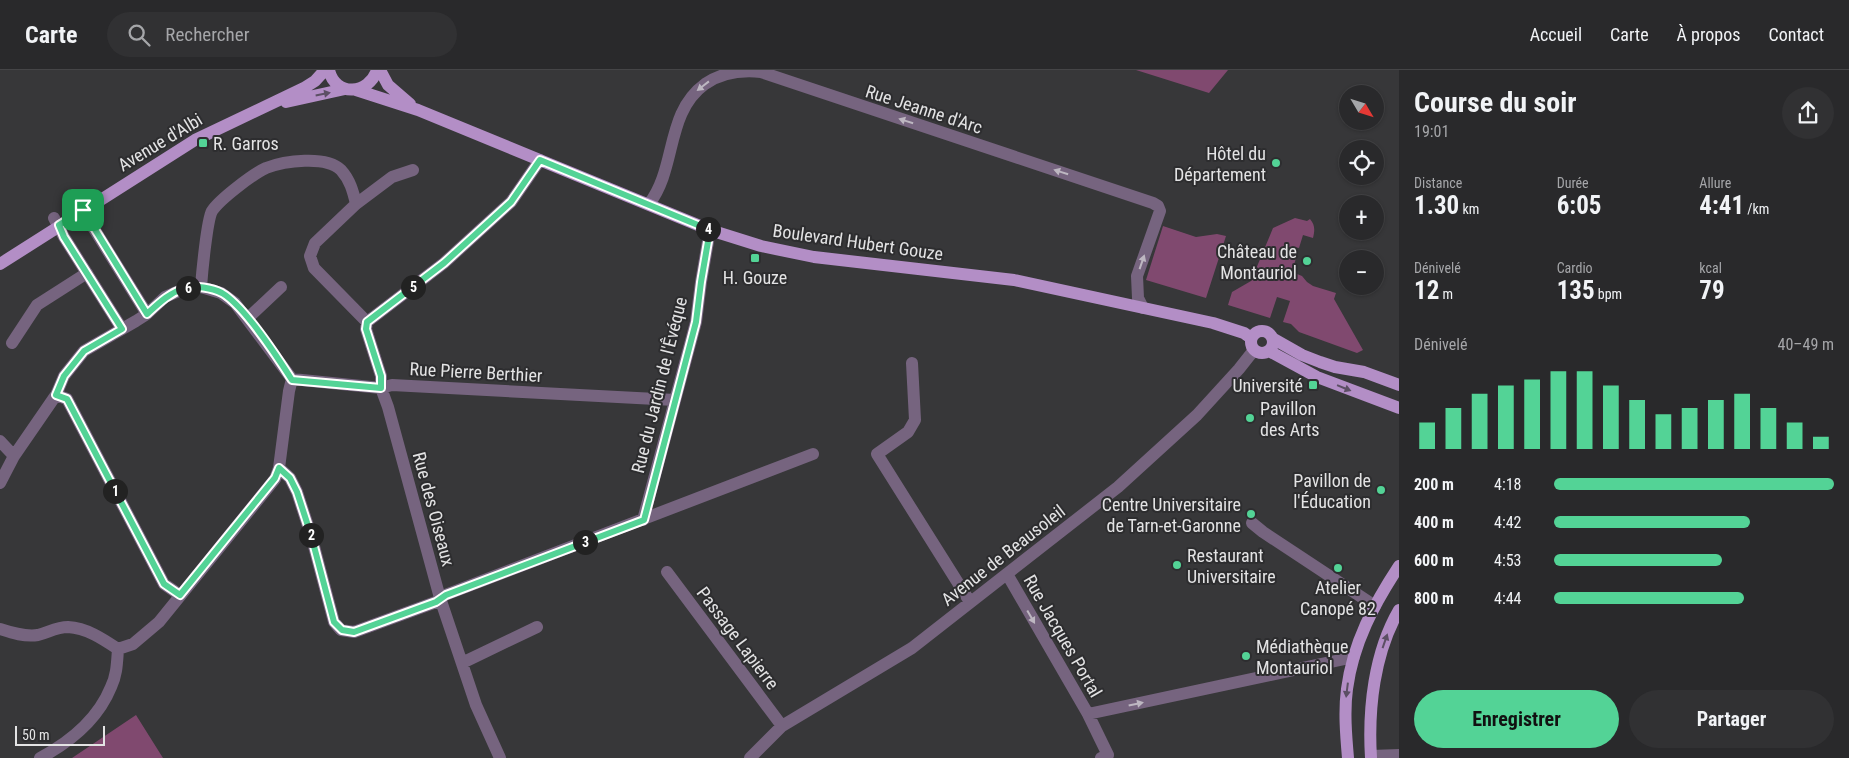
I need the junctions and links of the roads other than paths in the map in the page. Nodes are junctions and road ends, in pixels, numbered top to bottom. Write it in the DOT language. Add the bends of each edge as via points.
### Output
graph roads {
  1 [pos="327,70"];
  2 [pos="378,70"];
  3 [pos="351,89"];
  4 [pos="266,107"];
  5 [pos="418,110"];
  6 [pos="540,160"];
  7 [pos="413,170"];
  8 [pos="356,204"];
  9 [pos="649,204"];
  10 [pos="80,206"];
  11 [pos="57,222"];
  12 [pos="710,230"];
  13 [pos="0,264"];
  14 [pos="87,274"];
  15 [pos="281,286"];
  16 [pos="200,287"];
  17 [pos="1143,308"];
  18 [pos="147,314"];
  19 [pos="248,318"];
  20 [pos="367,322"];
  21 [pos="122,329"];
  22 [pos="1272,338"];
  23 [pos="12,343"];
  24 [pos="1252,344"];
  25 [pos="1268,351"];
  26 [pos="912,363"];
  27 [pos="292,380"];
  28 [pos="1399,385"];
  29 [pos="381,388"];
  30 [pos="56,395"];
  31 [pos="674,400"];
  32 [pos="1399,408"];
  33 [pos="0,441"];
  34 [pos="813,454"];
  35 [pos="14,456"];
  36 [pos="279,468"];
  37 [pos="0,483"];
  38 [pos="644,520"];
  39 [pos="1252,524"];
  40 [pos="1399,566"];
  41 [pos="667,572"];
  42 [pos="1007,574"];
  43 [pos="180,595"];
  44 [pos="440,598"];
  45 [pos="970,602"];
  46 [pos="1375,606"];
  47 [pos="1399,610"];
  48 [pos="536,627"];
  49 [pos="0,628"];
  50 [pos="118,649"];
  51 [pos="1354,657"];
  52 [pos="462,663"];
  53 [pos="1088,714"];
  54 [pos="782,726"];
  55 [pos="1399,755"];
  56 [pos="1371,757"];
  57 [pos="40,758"];
  58 [pos="500,758"];
  59 [pos="750,758"];
  60 [pos="1101,758"];
  61 [pos="1348,758"];
  1 -- 3 [label="main road" via="333,80"];
  1 -- 4 [label="main road, Avenue d'Albi" via="304,88"];
  2 -- 3 [label="main road" via="369,84"];
  2 -- 5 [label="main road, Boulevard Hubert Gouze" via="388,85"];
  4 -- 3 [label="main road, Avenue d'Albi, one-way"];
  3 -- 5 [label="main road, Boulevard Hubert Gouze"];
  4 -- 10 [label="main road, Avenue d'Albi" via="195,140"];
  5 -- 6 [label="main road, Boulevard Hubert Gouze"];
  6 -- 9 [label="main road, Boulevard Hubert Gouze"];
  6 -- 20 [label="street" via="511,202 444,263"];
  7 -- 8 [label="street" via="392,177"];
  8 -- 16 [label="street" via="351,184 339,168 326,163 292,162 266,168 212,212"];
  8 -- 20 [label="street" via="315,243 310,256 314,268"];
  9 -- 12 [label="main road, Boulevard Hubert Gouze"];
  17 -- 9 [label="street, Rue Jeanne d'Arc, one-way" via="1138,298 1137,276 1160,211 1153,202 761,72 738,72 714,78 690,97 676,128 659,190"];
  10 -- 11 [label="main road, Avenue d'Albi"];
  10 -- 18 [label="street"];
  11 -- 13 [label="main road, Avenue d'Albi"];
  11 -- 14 [label="street"];
  12 -- 17 [label="main road, Boulevard Hubert Gouze" via="761,246 814,257 1014,280"];
  12 -- 31 [label="street, Rue du Jardin de l'Êvéque" via="696,322"];
  14 -- 21 [label="street"];
  14 -- 23 [label="street" via="36,305"];
  15 -- 19 [label="street"];
  16 -- 18 [label="street" via="186,288 165,297"];
  16 -- 19 [label="street" via="221,293"];
  17 -- 24 [label="main road, Boulevard Hubert Gouze" via="1214,323 1244,333"];
  18 -- 21 [label="street"];
  19 -- 27 [label="street"];
  20 -- 29 [label="street, Rue des Oiseaux"];
  21 -- 30 [label="street" via="84,351 64,376"];
  22 -- 24 [label="main road" via="1267,332 1260,331"];
  22 -- 25 [label="main road" via="1273,345"];
  22 -- 28 [label="main road" via="1320,362 1364,372"];
  24 -- 25 [label="main road" via="1262,354"];
  24 -- 42 [label="street, Avenue de Beausoleil" via="1239,369 1197,415 1139,469"];
  25 -- 32 [label="main road, one-way" via="1317,377"];
  26 -- 45 [label="street" via="915,420 908,432 876,454"];
  27 -- 29 [label="street, Rue Pierre Berthier"];
  27 -- 36 [label="street"];
  29 -- 31 [label="street, Rue Pierre Berthier" via="392,385"];
  29 -- 44 [label="street, Rue des Oiseaux"];
  30 -- 35 [label="street"];
  30 -- 43 [label="street" via="67,399 164,584"];
  31 -- 38 [label="street, Rue du Jardin de l'Êvéque"];
  33 -- 35 [label="street"];
  34 -- 38 [label="street"];
  35 -- 37 [label="street"];
  36 -- 43 [label="street" via="275,478"];
  36 -- 44 [label="street" via="290,478 297,492 334,622 342,630 354,632"];
  38 -- 44 [label="street"];
  39 -- 46 [label="street"];
  40 -- 46 [label="main road"];
  41 -- 54 [label="street, Passage Lapierre"];
  42 -- 45 [label="street, Avenue de Beausoleil"];
  42 -- 53 [label="street, Rue Jacques Portal, one-way"];
  43 -- 50 [label="street" via="159,622 133,644"];
  44 -- 52 [label="street, Rue des Oiseaux"];
  45 -- 54 [label="street, Avenue de Beausoleil" via="912,648"];
  46 -- 51 [label="main road"];
  56 -- 47 [label="main road, one-way" via="1370,722 1377,670 1384,642"];
  48 -- 52 [label="street"];
  49 -- 50 [label="street" via="28,636 69,627 100,637"];
  50 -- 57 [label="street" via="111,688 96,713 61,747"];
  53 -- 51 [label="street, Rue Jacques Portal, one-way"];
  51 -- 61 [label="main road, one-way" via="1347,690"];
  52 -- 58 [label="street, Rue des Oiseaux" via="476,705"];
  53 -- 60 [label="street" via="1108,755"];
  54 -- 59 [label="street, Avenue de Beausoleil"];
  55 -- 56 [label="street"];
}
